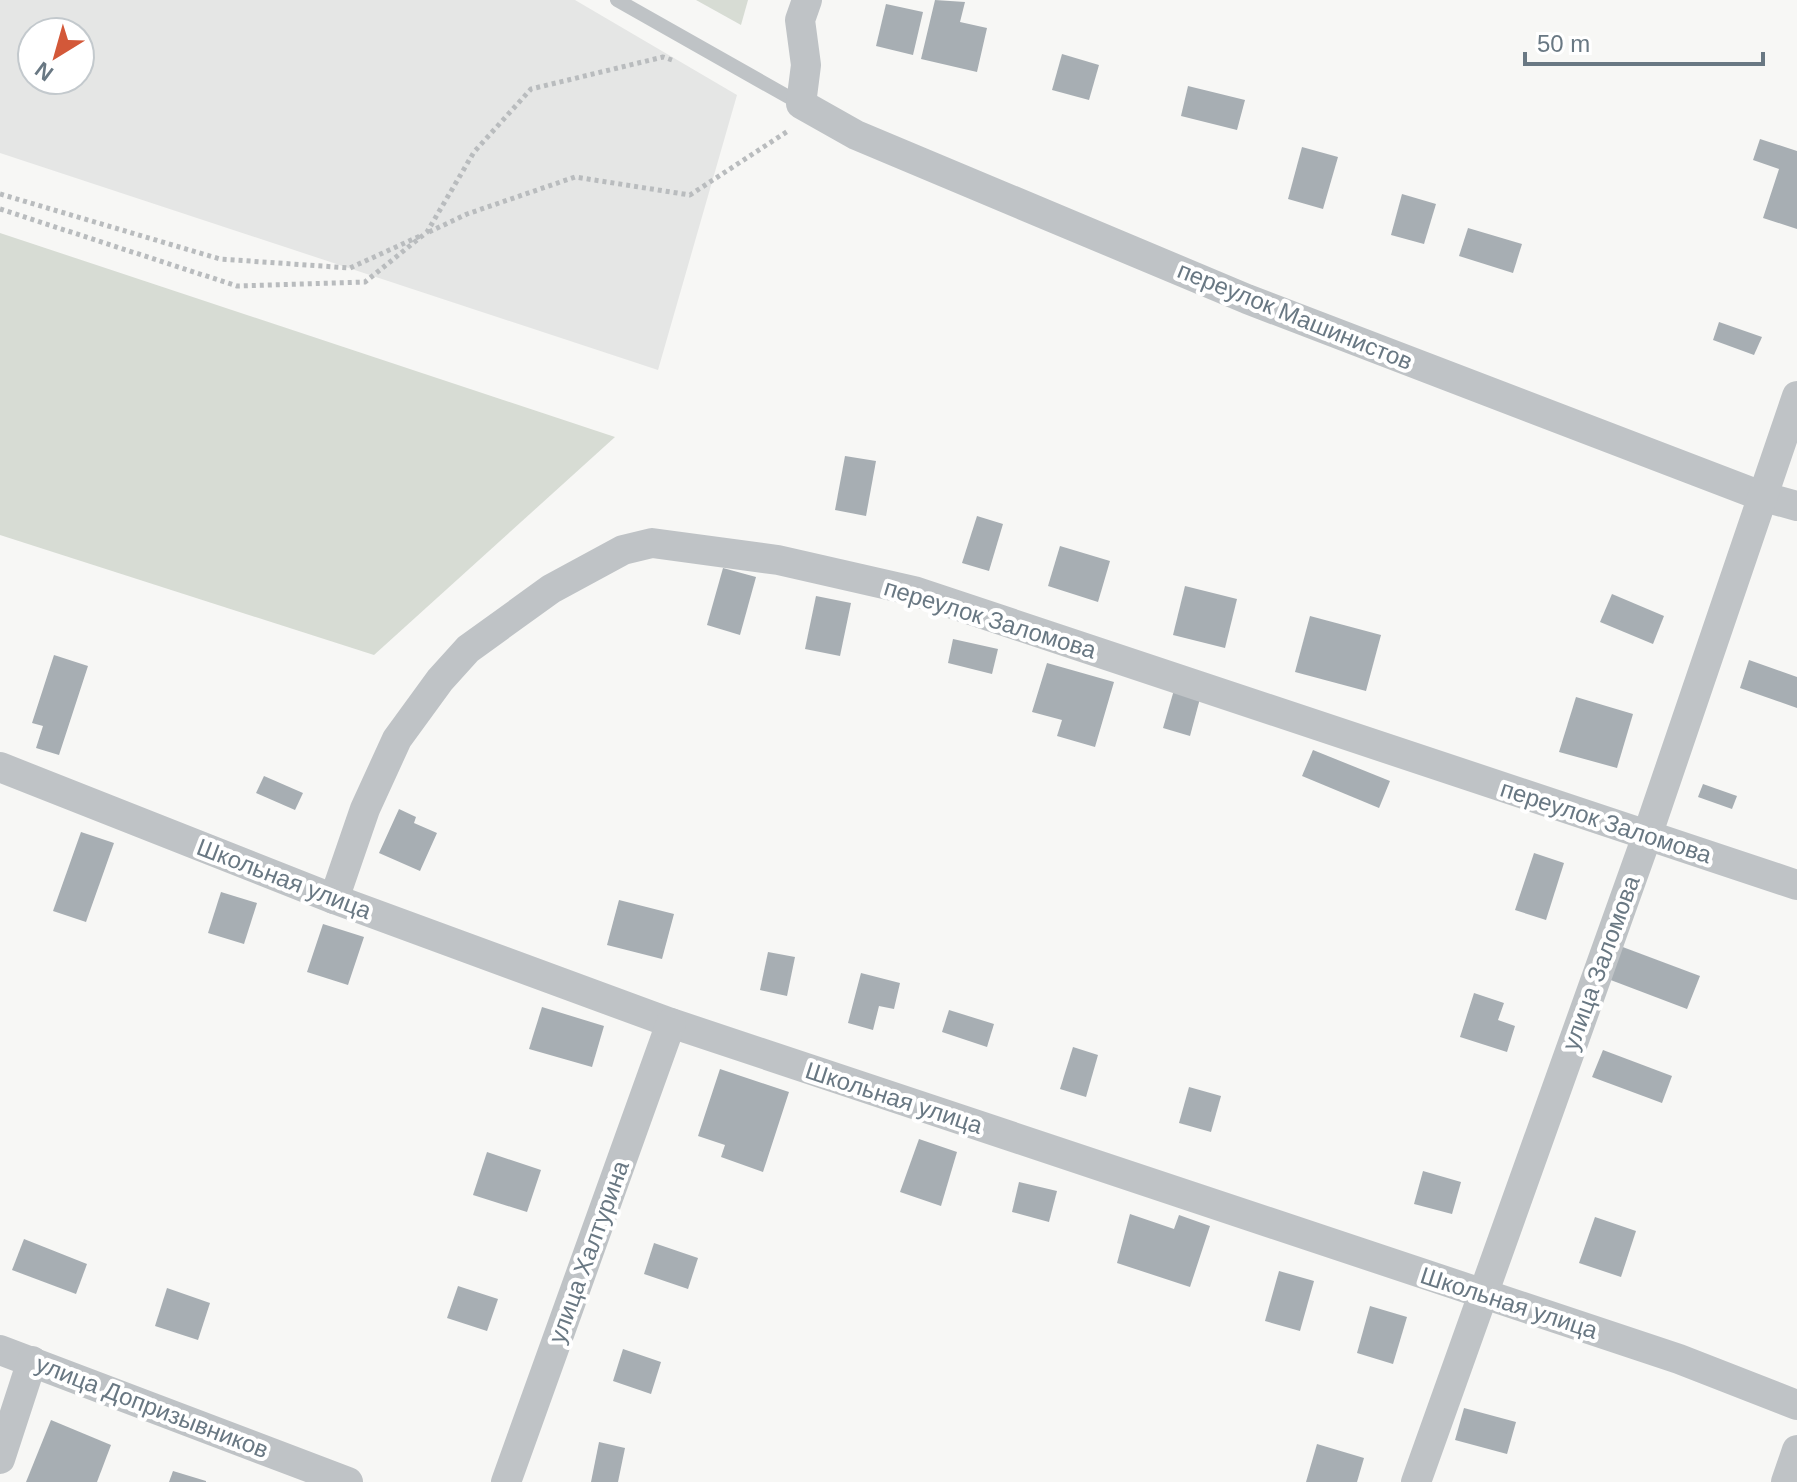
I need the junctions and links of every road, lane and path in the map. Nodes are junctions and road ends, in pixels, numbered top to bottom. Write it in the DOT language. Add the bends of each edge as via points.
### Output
graph roads {
  1 [pos="617,0"];
  2 [pos="807,0"];
  3 [pos="677,62"];
  4 [pos="809,108"];
  5 [pos="0,194"];
  6 [pos="0,209"];
  7 [pos="427,232"];
  8 [pos="1797,396"];
  9 [pos="1764,497"];
  10 [pos="1797,506"];
  11 [pos="0,767"];
  12 [pos="1647,836"];
  13 [pos="1797,885"];
  14 [pos="334,899"];
  15 [pos="671,1023"];
  16 [pos="1481,1294"];
  17 [pos="0,1350"];
  18 [pos="32,1361"];
  19 [pos="1797,1405"];
  20 [pos="1797,1450"];
  21 [pos="0,1459"];
  22 [pos="348,1482"];
  23 [pos="506,1482"];
  24 [pos="1416,1482"];
  25 [pos="1786,1482"];
  1 -- 4 [label="lane"];
  2 -- 4 [label="street" via="800,20"];
  3 -- 7 [label="path" via="663,57 531,89 474,152"];
  4 -- 7 [label="path" via="690,195 575,177"];
  4 -- 9 [label="street, переулок Машинистов" via="856,135 1247,299"];
  5 -- 7 [label="path" via="220,259 350,268"];
  6 -- 7 [label="path" via="237,286 365,282"];
  8 -- 9 [label="street, улица Заломова"];
  9 -- 10 [label="street, переулок Машинистов"];
  9 -- 12 [label="street, улица Заломова"];
  11 -- 14 [label="street, Школьная улица"];
  12 -- 13 [label="street, переулок Заломова"];
  12 -- 14 [label="street, переулок Заломова" via="914,591 778,560 652,543 623,550 551,589 468,649 440,680 397,739 365,809"];
  12 -- 16 [label="street, улица Заломова"];
  14 -- 15 [label="street, Школьная улица"];
  15 -- 16 [label="street, Школьная улица"];
  15 -- 23 [label="street, улица Халтурина"];
  16 -- 19 [label="street, Школьная улица" via="1679,1359"];
  16 -- 24 [label="street, улица Заломова"];
  17 -- 18 [label="street, улица Допризывников"];
  18 -- 21 [label="street"];
  18 -- 22 [label="street, улица Допризывников"];
  20 -- 25 [label="street"];
}
